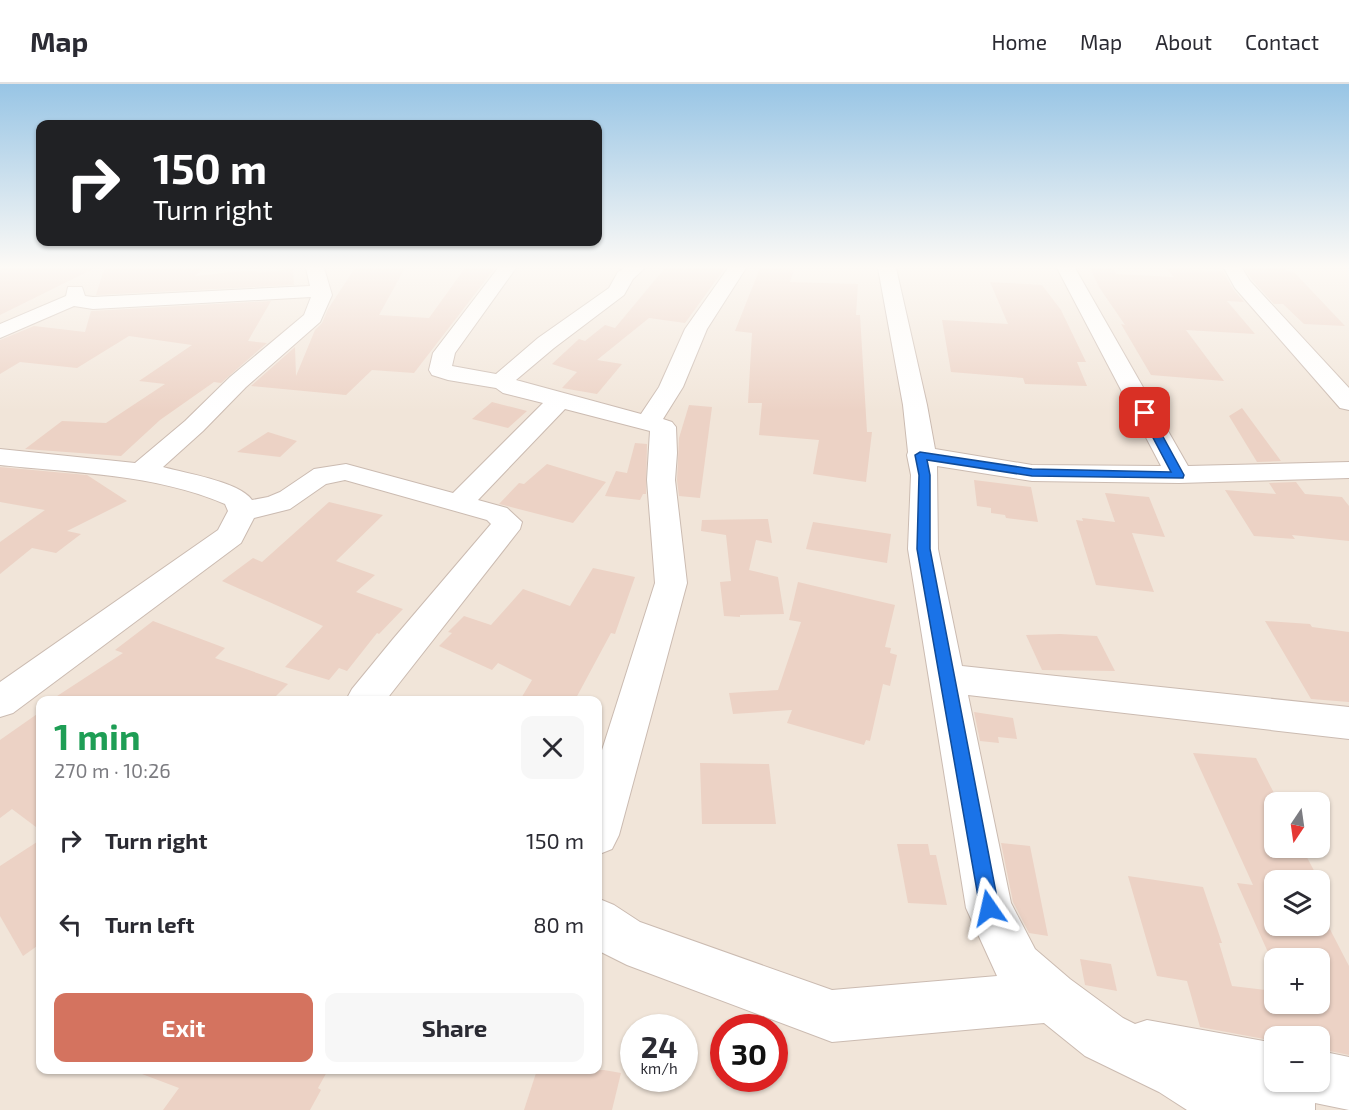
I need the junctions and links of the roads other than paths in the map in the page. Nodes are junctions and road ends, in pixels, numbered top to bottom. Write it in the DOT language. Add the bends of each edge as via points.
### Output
graph roads {
  1 [pos="34,316"];
  2 [pos="314,316"];
  3 [pos="472,316"];
  4 [pos="583,316"];
  5 [pos="705,316"];
  6 [pos="897,316"];
  7 [pos="1092,316"];
  8 [pos="1271,316"];
  9 [pos="0,332"];
  10 [pos="503,382"];
  11 [pos="559,401"];
  12 [pos="1349,403"];
  13 [pos="648,423"];
  14 [pos="920,455"];
  15 [pos="0,457"];
  16 [pos="1349,470"];
  17 [pos="140,472"];
  18 [pos="1179,475"];
  19 [pos="459,503"];
  20 [pos="243,511"];
  21 [pos="947,678"];
  22 [pos="368,696"];
  23 [pos="0,702"];
  24 [pos="1349,723"];
  25 [pos="602,818"];
  26 [pos="602,925"];
  27 [pos="1052,997"];
  28 [pos="1104,1037"];
  29 [pos="1264,1068"];
  30 [pos="1330,1080"];
  31 [pos="1349,1084"];
  32 [pos="1289,1092"];
  33 [pos="1237,1110"];
  34 [pos="1287,1110"];
  1 -- 9 [label="street"];
  2 -- 17 [label="street"];
  3 -- 10 [label="street" via="444,354 440,370"];
  4 -- 10 [label="street"];
  5 -- 13 [label="street"];
  6 -- 14 [label="street" via="915,405"];
  7 -- 18 [label="street"];
  8 -- 12 [label="street"];
  10 -- 11 [label="street" via="510,388"];
  11 -- 13 [label="street"];
  11 -- 19 [label="street"];
  13 -- 25 [label="street" via="663,427 661,480 671,583"];
  14 -- 18 [label="street" via="1032,473"];
  14 -- 21 [label="street" via="925,475 923,549"];
  15 -- 17 [label="street"];
  16 -- 18 [label="street"];
  17 -- 20 [label="street" via="218,491 237,500"];
  19 -- 20 [label="street" via="346,472 329,471 280,503"];
  19 -- 22 [label="street" via="502,517 507,522 505,529"];
  20 -- 23 [label="street" via="230,536"];
  21 -- 24 [label="street"];
  21 -- 27 [label="street" via="989,908 1018,966"];
  26 -- 27 [label="street" via="627,941 832,1016"];
  27 -- 28 [label="street"];
  28 -- 29 [label="street"];
  28 -- 33 [label="street" via="1178,1073"];
  30 -- 31 [label="street"];
  32 -- 34 [label="street"];
}
